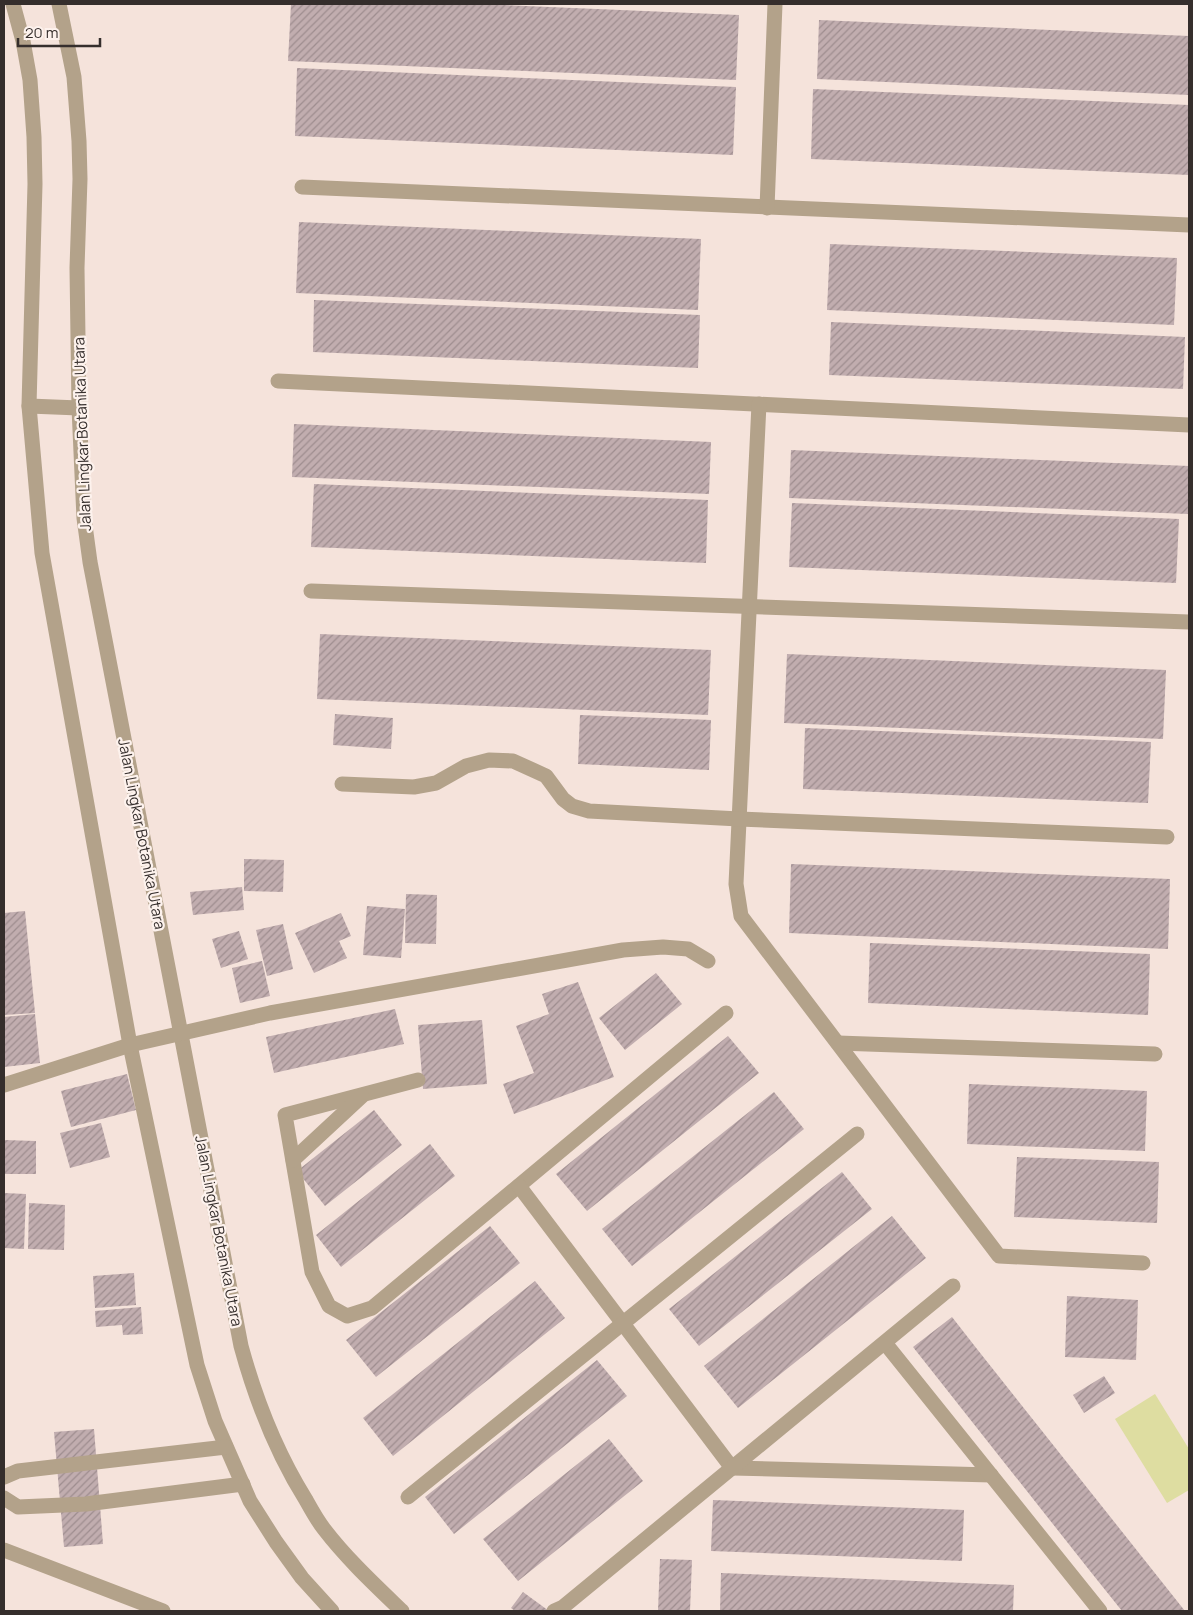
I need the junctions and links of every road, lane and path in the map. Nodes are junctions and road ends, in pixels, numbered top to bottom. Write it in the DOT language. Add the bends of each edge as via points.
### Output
graph roads {
  1 [pos="14,4"];
  2 [pos="59,4"];
  3 [pos="775,4"];
  4 [pos="302,187"];
  5 [pos="767,208"];
  6 [pos="1189,225"];
  7 [pos="278,381"];
  8 [pos="759,404"];
  9 [pos="29,406"];
  10 [pos="79,408"];
  11 [pos="1189,425"];
  12 [pos="311,591"];
  13 [pos="749,606"];
  14 [pos="1189,622"];
  15 [pos="342,784"];
  16 [pos="739,819"];
  17 [pos="1167,837"];
  18 [pos="708,961"];
  19 [pos="726,1013"];
  20 [pos="180,1033"];
  21 [pos="838,1043"];
  22 [pos="130,1045"];
  23 [pos="1155,1054"];
  24 [pos="418,1080"];
  25 [pos="4,1085"];
  26 [pos="364,1094"];
  27 [pos="858,1134"];
  28 [pos="293,1160"];
  29 [pos="519,1186"];
  30 [pos="1143,1263"];
  31 [pos="953,1286"];
  32 [pos="623,1324"];
  33 [pos="885,1343"];
  34 [pos="226,1447"];
  35 [pos="732,1468"];
  36 [pos="991,1475"];
  37 [pos="4,1477"];
  38 [pos="242,1484"];
  39 [pos="408,1497"];
  40 [pos="4,1498"];
  41 [pos="4,1550"];
  42 [pos="560,1610"];
  43 [pos="163,1611"];
  44 [pos="332,1611"];
  45 [pos="402,1611"];
  46 [pos="1100,1611"];
  1 -- 9 [label="street" via="30,80 34,137"];
  2 -- 10 [label="street, Jalan Lingkar Botanika Utara" via="74,77 79,141"];
  3 -- 5 [label="street"];
  4 -- 5 [label="street"];
  5 -- 6 [label="street"];
  7 -- 8 [label="street"];
  8 -- 11 [label="street"];
  8 -- 13 [label="street"];
  9 -- 10 [label="street"];
  9 -- 22 [label="street" via="42,553"];
  10 -- 20 [label="street, Jalan Lingkar Botanika Utara" via="84,518 90,562"];
  12 -- 13 [label="street"];
  13 -- 14 [label="street"];
  13 -- 16 [label="street"];
  15 -- 16 [label="street" via="414,787 436,783 466,766 488,760 513,761 546,776 563,799 572,806 589,811"];
  16 -- 17 [label="street"];
  16 -- 21 [label="street" via="736,884 741,916"];
  18 -- 20 [label="street" via="688,949 623,950 270,1013"];
  19 -- 29 [label="street"];
  20 -- 22 [label="street"];
  20 -- 45 [label="street, Jalan Lingkar Botanika Utara" via="241,1346 258,1404 293,1480 323,1528"];
  21 -- 23 [label="street"];
  21 -- 30 [label="street" via="999,1256"];
  22 -- 25 [label="street"];
  22 -- 34 [label="street" via="197,1365"];
  24 -- 26 [label="street"];
  26 -- 28 [label="street"];
  26 -- 28 [label="street" via="285,1116"];
  27 -- 32 [label="street"];
  28 -- 29 [label="street" via="312,1272 329,1306 347,1316 372,1308"];
  29 -- 32 [label="street"];
  31 -- 33 [label="street"];
  32 -- 35 [label="street"];
  32 -- 39 [label="street"];
  33 -- 35 [label="street"];
  33 -- 36 [label="street"];
  34 -- 37 [label="street" via="18,1471"];
  34 -- 38 [label="street"];
  35 -- 36 [label="street"];
  35 -- 42 [label="street"];
  36 -- 46 [label="street"];
  38 -- 40 [label="street" via="86,1504 18,1506"];
  38 -- 44 [label="street" via="276,1542"];
  41 -- 43 [label="street"];
}
